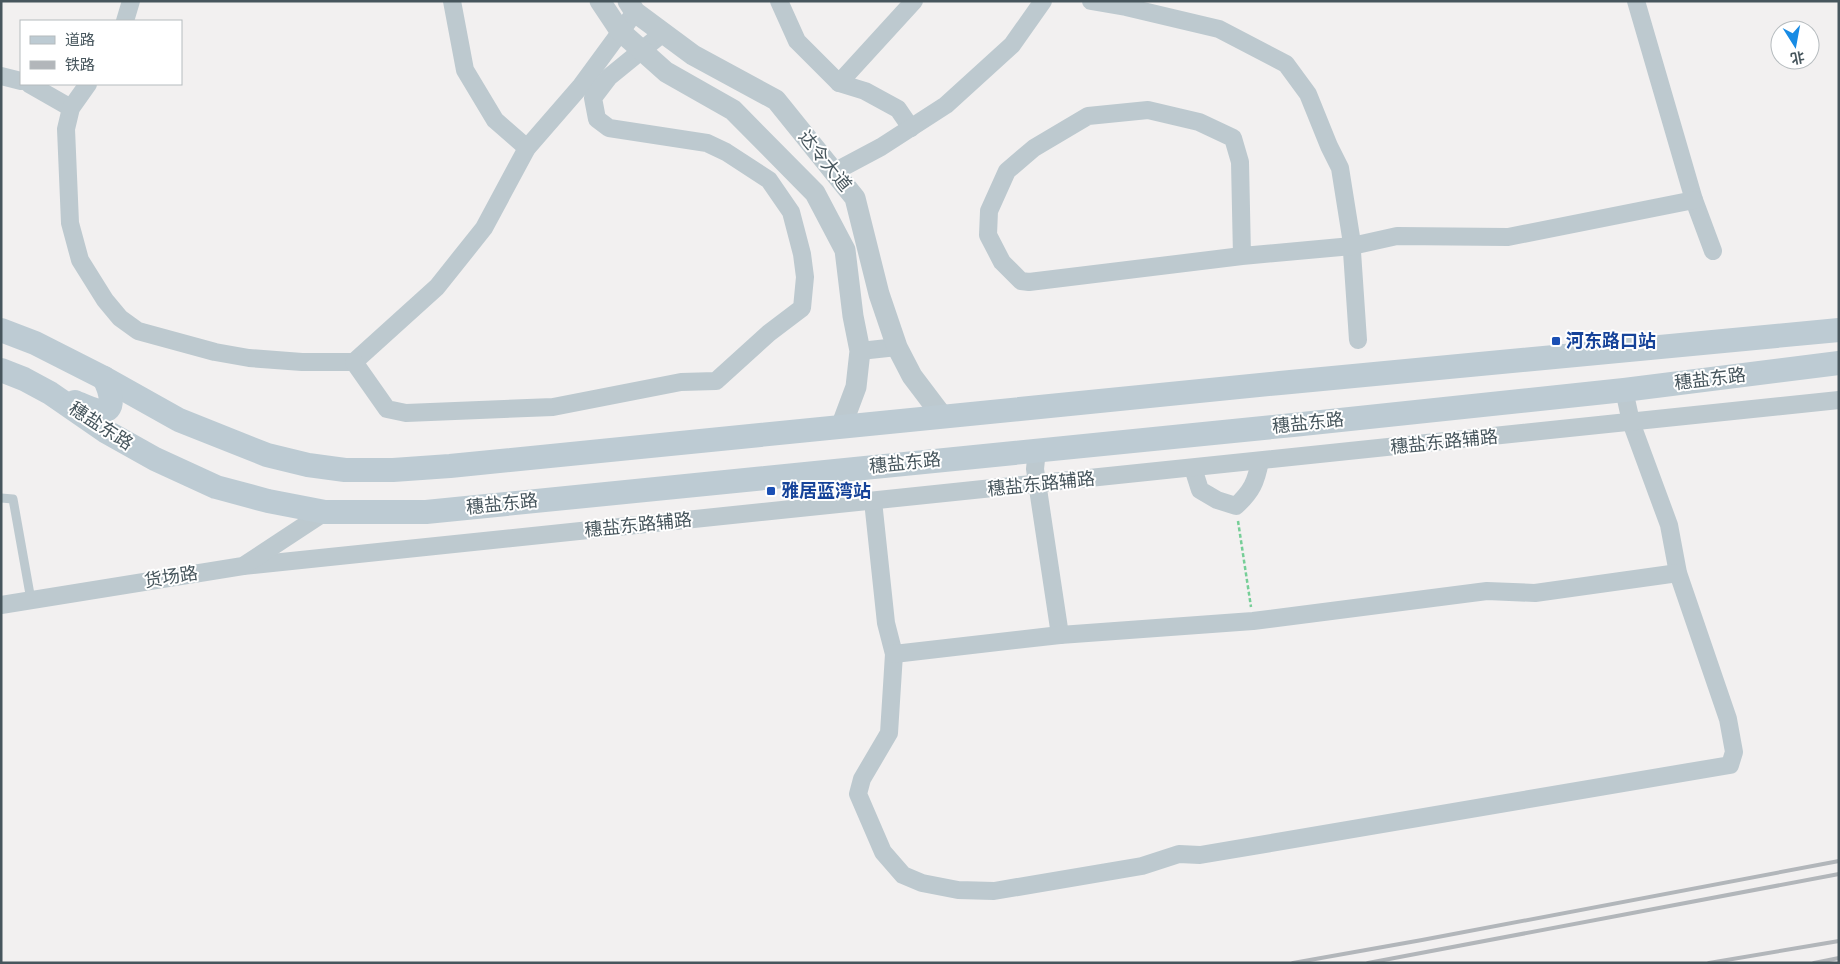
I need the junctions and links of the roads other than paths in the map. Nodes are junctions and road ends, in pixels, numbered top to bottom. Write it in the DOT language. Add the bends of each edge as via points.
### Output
graph roads {
  1 [pos="131,1"];
  2 [pos="452,1"];
  3 [pos="600,1"];
  4 [pos="780,1"];
  5 [pos="914,1"];
  6 [pos="1043,1"];
  7 [pos="1091,1"];
  8 [pos="1636,1"];
  9 [pos="632,6"];
  10 [pos="125,20"];
  11 [pos="620,31"];
  12 [pos="663,33"];
  13 [pos="642,50"];
  14 [pos="1,76"];
  15 [pos="20,81"];
  16 [pos="839,83"];
  17 [pos="31,85"];
  18 [pos="87,85"];
  19 [pos="71,108"];
  20 [pos="910,128"];
  21 [pos="527,148"];
  22 [pos="834,172"];
  23 [pos="1694,200"];
  24 [pos="1352,246"];
  25 [pos="1713,251"];
  26 [pos="1242,256"];
  27 [pos="1,330"];
  28 [pos="1839,330"];
  29 [pos="1358,340"];
  30 [pos="897,347"];
  31 [pos="860,351"];
  32 [pos="354,362"];
  33 [pos="1839,363"];
  34 [pos="1,370"];
  35 [pos="104,378"];
  36 [pos="1624,390"];
  37 [pos="50,393"];
  38 [pos="1839,400"];
  39 [pos="943,416"];
  40 [pos="1631,422"];
  41 [pos="841,427"];
  42 [pos="1037,450"];
  43 [pos="1260,461"];
  44 [pos="1193,468"];
  45 [pos="1037,484"];
  46 [pos="1,498"];
  47 [pos="873,501"];
  48 [pos="325,512"];
  49 [pos="243,566"];
  50 [pos="1678,573"];
  51 [pos="31,600"];
  52 [pos="1,605"];
  53 [pos="1060,635"];
  54 [pos="894,654"];
  1 -- 10 [label="street"];
  2 -- 21 [label="street" via="465,70 495,120"];
  3 -- 11 [label="street, 达令大道"];
  4 -- 16 [label="street" via="797,41"];
  5 -- 16 [label="street"];
  6 -- 20 [label="street" via="1012,45 946,105"];
  7 -- 24 [label="street" via="1219,29 1286,64 1308,94 1340,168"];
  8 -- 23 [label="street"];
  9 -- 11 [label="street"];
  9 -- 12 [label="street, 达令大道"];
  11 -- 13 [label="street, 达令大道"];
  11 -- 21 [label="street" via="580,87"];
  12 -- 13 [label="street"];
  12 -- 22 [label="street, 达令大道" via="693,55 776,100"];
  13 -- 31 [label="street, 达令大道" via="666,72 733,110 815,193 845,250"];
  13 -- 32 [label="street" via="609,77 594,98 597,119 609,128 707,144 726,152 769,180 791,212 800,246 806,277 802,308 769,332 716,381 681,382 553,407 406,413 387,408"];
  14 -- 15 [label="street"];
  16 -- 20 [label="street" via="865,91 898,108"];
  17 -- 19 [label="street"];
  18 -- 19 [label="street"];
  19 -- 32 [label="street" via="66,129 70,224 80,260 120,318 138,332 240,357"];
  20 -- 22 [label="street"];
  21 -- 32 [label="street" via="484,228 437,287"];
  22 -- 30 [label="street, 达令大道" via="855,198 879,294"];
  23 -- 24 [label="street" via="1508,237 1397,236"];
  23 -- 25 [label="street"];
  24 -- 26 [label="street"];
  24 -- 29 [label="street"];
  26 -- 26 [label="street" via="1021,281 1002,262 988,235 989,211 1007,171 1034,148 1088,116 1148,110 1199,122 1233,138 1240,162"];
  27 -- 35 [label="main road, 穗盐东路" via="35,343"];
  28 -- 39 [label="main road, 穗盐东路"];
  30 -- 31 [label="street"];
  30 -- 39 [label="street, 达令大道" via="912,376"];
  31 -- 41 [label="street, 达令大道" via="856,388"];
  33 -- 36 [label="main road, 穗盐东路"];
  34 -- 37 [label="main road, 穗盐东路"];
  35 -- 37 [label="main road" via="112,398 105,410 98,411"];
  35 -- 41 [label="main road, 穗盐东路" via="179,420 230,442 267,455 345,470 450,466"];
  36 -- 40 [label="street"];
  36 -- 42 [label="main road, 穗盐东路"];
  37 -- 48 [label="main road, 穗盐东路" via="155,460 216,487"];
  38 -- 40 [label="street, 穗盐东路辅路"];
  39 -- 41 [label="main road, 穗盐东路"];
  40 -- 43 [label="street, 穗盐东路辅路"];
  40 -- 50 [label="street" via="1669,525"];
  42 -- 45 [label="street"];
  42 -- 48 [label="main road, 穗盐东路" via="426,512"];
  43 -- 44 [label="street, 穗盐东路辅路"];
  43 -- 44 [label="street" via="1256,481 1236,506 1200,490"];
  44 -- 45 [label="street, 穗盐东路辅路"];
  45 -- 47 [label="street, 穗盐东路辅路"];
  45 -- 53 [label="street"];
  46 -- 51 [label="lane" via="13,499"];
  47 -- 49 [label="street, 穗盐东路辅路"];
  47 -- 54 [label="street" via="886,623"];
  48 -- 49 [label="street, 货场路"];
  49 -- 51 [label="street, 货场路"];
  50 -- 53 [label="street" via="1535,592 1487,591 1254,621"];
  50 -- 54 [label="street" via="1728,719 1734,752 1730,765 1200,855 1179,854 1142,866 994,891 958,890 922,883 903,875 883,852 858,794 862,779 889,733"];
  51 -- 52 [label="street, 货场路"];
  53 -- 54 [label="street"];
}
